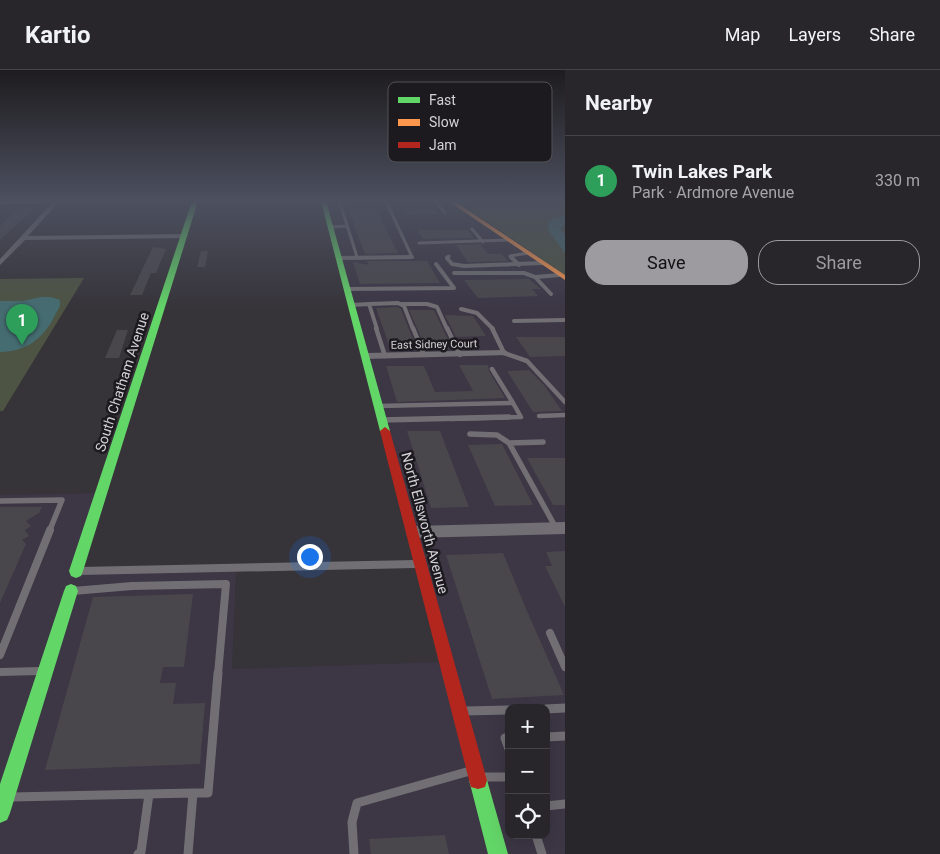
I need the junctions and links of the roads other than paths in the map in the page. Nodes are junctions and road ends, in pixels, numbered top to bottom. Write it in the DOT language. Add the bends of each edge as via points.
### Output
graph roads {
  1 [pos="23,238"];
  2 [pos="56,238"];
  3 [pos="184,238"];
  4 [pos="332,238"];
  5 [pos="351,238"];
  6 [pos="403,238"];
  7 [pos="479,238"];
  8 [pos="504,238"];
  9 [pos="508,240"];
  10 [pos="483,242"];
  11 [pos="419,243"];
  12 [pos="528,254"];
  13 [pos="449,256"];
  14 [pos="338,258"];
  15 [pos="357,258"];
  16 [pos="1,261"];
  17 [pos="542,263"];
  18 [pos="436,264"];
  19 [pos="519,265"];
  20 [pos="454,273"];
  21 [pos="563,276"];
  22 [pos="535,277"];
  23 [pos="346,289"];
  24 [pos="552,294"];
  25 [pos="369,304"];
  26 [pos="402,304"];
  27 [pos="350,305"];
  28 [pos="461,309"];
  29 [pos="565,320"];
  30 [pos="514,321"];
  31 [pos="504,353"];
  32 [pos="460,354"];
  33 [pos="424,355"];
  34 [pos="365,356"];
  35 [pos="386,356"];
  36 [pos="492,369"];
  37 [pos="512,402"];
  38 [pos="565,402"];
  39 [pos="378,406"];
  40 [pos="565,415"];
  41 [pos="539,416"];
  42 [pos="382,420"];
  43 [pos="470,434"];
  44 [pos="542,442"];
  45 [pos="509,443"];
  46 [pos="0,501"];
  47 [pos="561,528"];
  48 [pos="412,532"];
  49 [pos="421,564"];
  50 [pos="76,572"];
  51 [pos="71,591"];
  52 [pos="550,633"];
  53 [pos="0,655"];
  54 [pos="565,667"];
  55 [pos="46,671"];
  56 [pos="0,672"];
  57 [pos="565,708"];
  58 [pos="550,709"];
  59 [pos="505,710"];
  60 [pos="461,712"];
  61 [pos="565,736"];
  62 [pos="550,737"];
  63 [pos="477,773"];
  64 [pos="505,776"];
  65 [pos="193,793"];
  66 [pos="149,794"];
  67 [pos="5,797"];
  68 [pos="565,804"];
  69 [pos="550,806"];
  70 [pos="0,813"];
  71 [pos="537,839"];
  72 [pos="138,854"];
  73 [pos="188,854"];
  74 [pos="354,854"];
  75 [pos="498,854"];
  76 [pos="542,854"];
  1 -- 2 [label="street"];
  1 -- 16 [label="street"];
  3 -- 50 [label="street, South Chatham Avenue"];
  4 -- 14 [label="street, North Ellsworth Avenue"];
  5 -- 15 [label="lane"];
  6 -- 15 [label="lane" via="412,256"];
  7 -- 10 [label="lane"];
  8 -- 9 [label="street"];
  9 -- 10 [label="lane"];
  9 -- 12 [label="street"];
  10 -- 11 [label="lane"];
  12 -- 17 [label="street"];
  12 -- 19 [label="lane" via="510,256"];
  13 -- 19 [label="lane" via="448,261 456,265"];
  14 -- 15 [label="lane"];
  14 -- 23 [label="street, North Ellsworth Avenue"];
  17 -- 19 [label="lane"];
  17 -- 21 [label="street"];
  18 -- 23 [label="lane" via="454,288"];
  20 -- 22 [label="lane" via="524,273"];
  21 -- 22 [label="lane"];
  22 -- 24 [label="lane"];
  23 -- 27 [label="street, North Ellsworth Avenue"];
  25 -- 26 [label="lane"];
  25 -- 27 [label="lane"];
  25 -- 35 [label="lane"];
  26 -- 32 [label="lane" via="426,304 437,308"];
  26 -- 33 [label="lane"];
  27 -- 34 [label="street, North Ellsworth Avenue"];
  28 -- 31 [label="lane" via="477,312 494,329"];
  29 -- 30 [label="lane"];
  31 -- 32 [label="street, East Sidney Court"];
  31 -- 38 [label="lane" via="527,362"];
  32 -- 33 [label="street, East Sidney Court"];
  33 -- 35 [label="street, East Sidney Court"];
  34 -- 35 [label="street, East Sidney Court"];
  34 -- 39 [label="street, North Ellsworth Avenue"];
  36 -- 37 [label="lane"];
  37 -- 39 [label="lane"];
  37 -- 42 [label="lane" via="521,417"];
  39 -- 42 [label="street, North Ellsworth Avenue"];
  40 -- 41 [label="lane"];
  42 -- 48 [label="street, North Ellsworth Avenue"];
  43 -- 45 [label="lane" via="497,435"];
  44 -- 45 [label="lane"];
  45 -- 47 [label="lane"];
  46 -- 53 [label="lane" via="62,500"];
  47 -- 48 [label="street"];
  48 -- 49 [label="street, North Ellsworth Avenue"];
  49 -- 50 [label="lane"];
  49 -- 60 [label="street, North Ellsworth Avenue"];
  51 -- 55 [label="street"];
  51 -- 65 [label="lane" via="226,584 208,793"];
  52 -- 54 [label="lane"];
  55 -- 56 [label="lane"];
  55 -- 67 [label="street"];
  57 -- 58 [label="lane"];
  59 -- 60 [label="lane"];
  60 -- 63 [label="street, North Ellsworth Avenue"];
  61 -- 62 [label="lane"];
  63 -- 64 [label="lane"];
  63 -- 74 [label="lane" via="357,803 351,814 350,826"];
  63 -- 75 [label="street, North Ellsworth Avenue"];
  65 -- 66 [label="lane"];
  65 -- 73 [label="lane"];
  66 -- 67 [label="lane"];
  66 -- 72 [label="lane" via="141,852"];
  67 -- 70 [label="street"];
  68 -- 69 [label="lane"];
  71 -- 76 [label="lane"];
}
